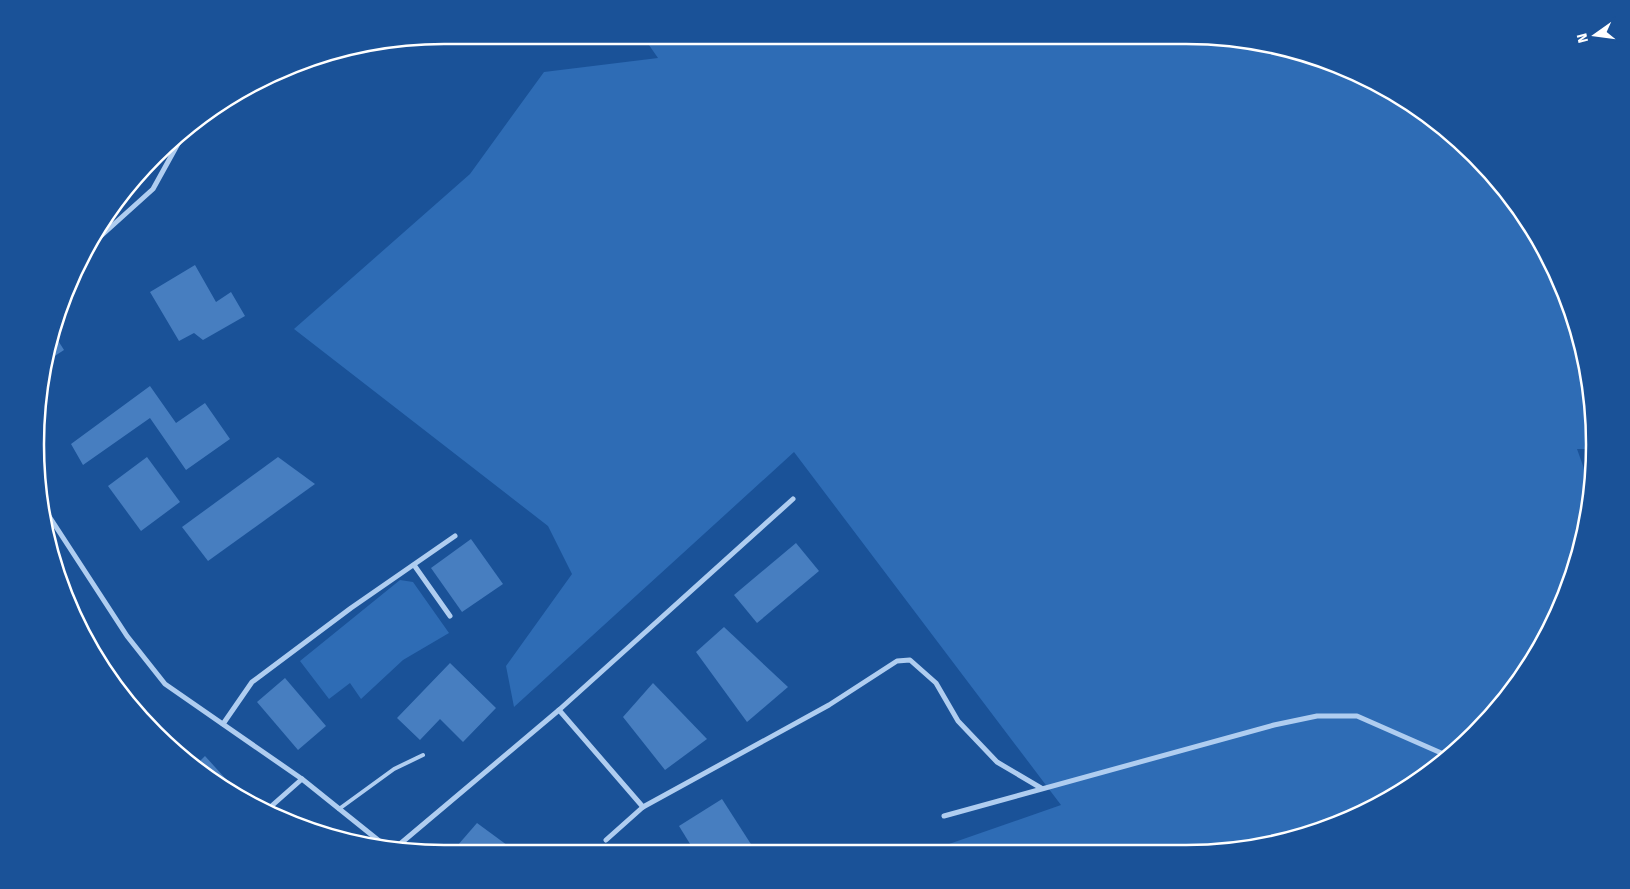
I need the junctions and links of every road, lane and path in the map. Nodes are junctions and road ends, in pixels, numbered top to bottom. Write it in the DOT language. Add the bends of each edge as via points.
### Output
graph roads {
  1 [pos="177,146"];
  2 [pos="104,233"];
  3 [pos="793,499"];
  4 [pos="50,518"];
  5 [pos="455,536"];
  6 [pos="414,565"];
  7 [pos="450,616"];
  8 [pos="559,710"];
  9 [pos="223,724"];
  10 [pos="1441,753"];
  11 [pos="423,755"];
  12 [pos="302,779"];
  13 [pos="1041,788"];
  14 [pos="271,806"];
  15 [pos="643,807"];
  16 [pos="340,809"];
  17 [pos="944,816"];
  18 [pos="378,840"];
  19 [pos="606,840"];
  20 [pos="401,843"];
  1 -- 2 [label="street" via="153,189"];
  3 -- 8 [label="street"];
  4 -- 9 [label="street" via="127,636 165,684"];
  5 -- 6 [label="street"];
  6 -- 7 [label="street"];
  6 -- 9 [label="street" via="252,682"];
  8 -- 15 [label="street"];
  8 -- 20 [label="street"];
  9 -- 12 [label="street"];
  10 -- 13 [label="street" via="1357,716 1317,716 1274,724"];
  11 -- 16 [label="lane" via="394,769"];
  12 -- 14 [label="street"];
  12 -- 16 [label="street"];
  13 -- 15 [label="street" via="997,762 958,721 936,683 910,660 897,661 828,705"];
  13 -- 17 [label="street"];
  15 -- 19 [label="street"];
  16 -- 18 [label="street"];
}
